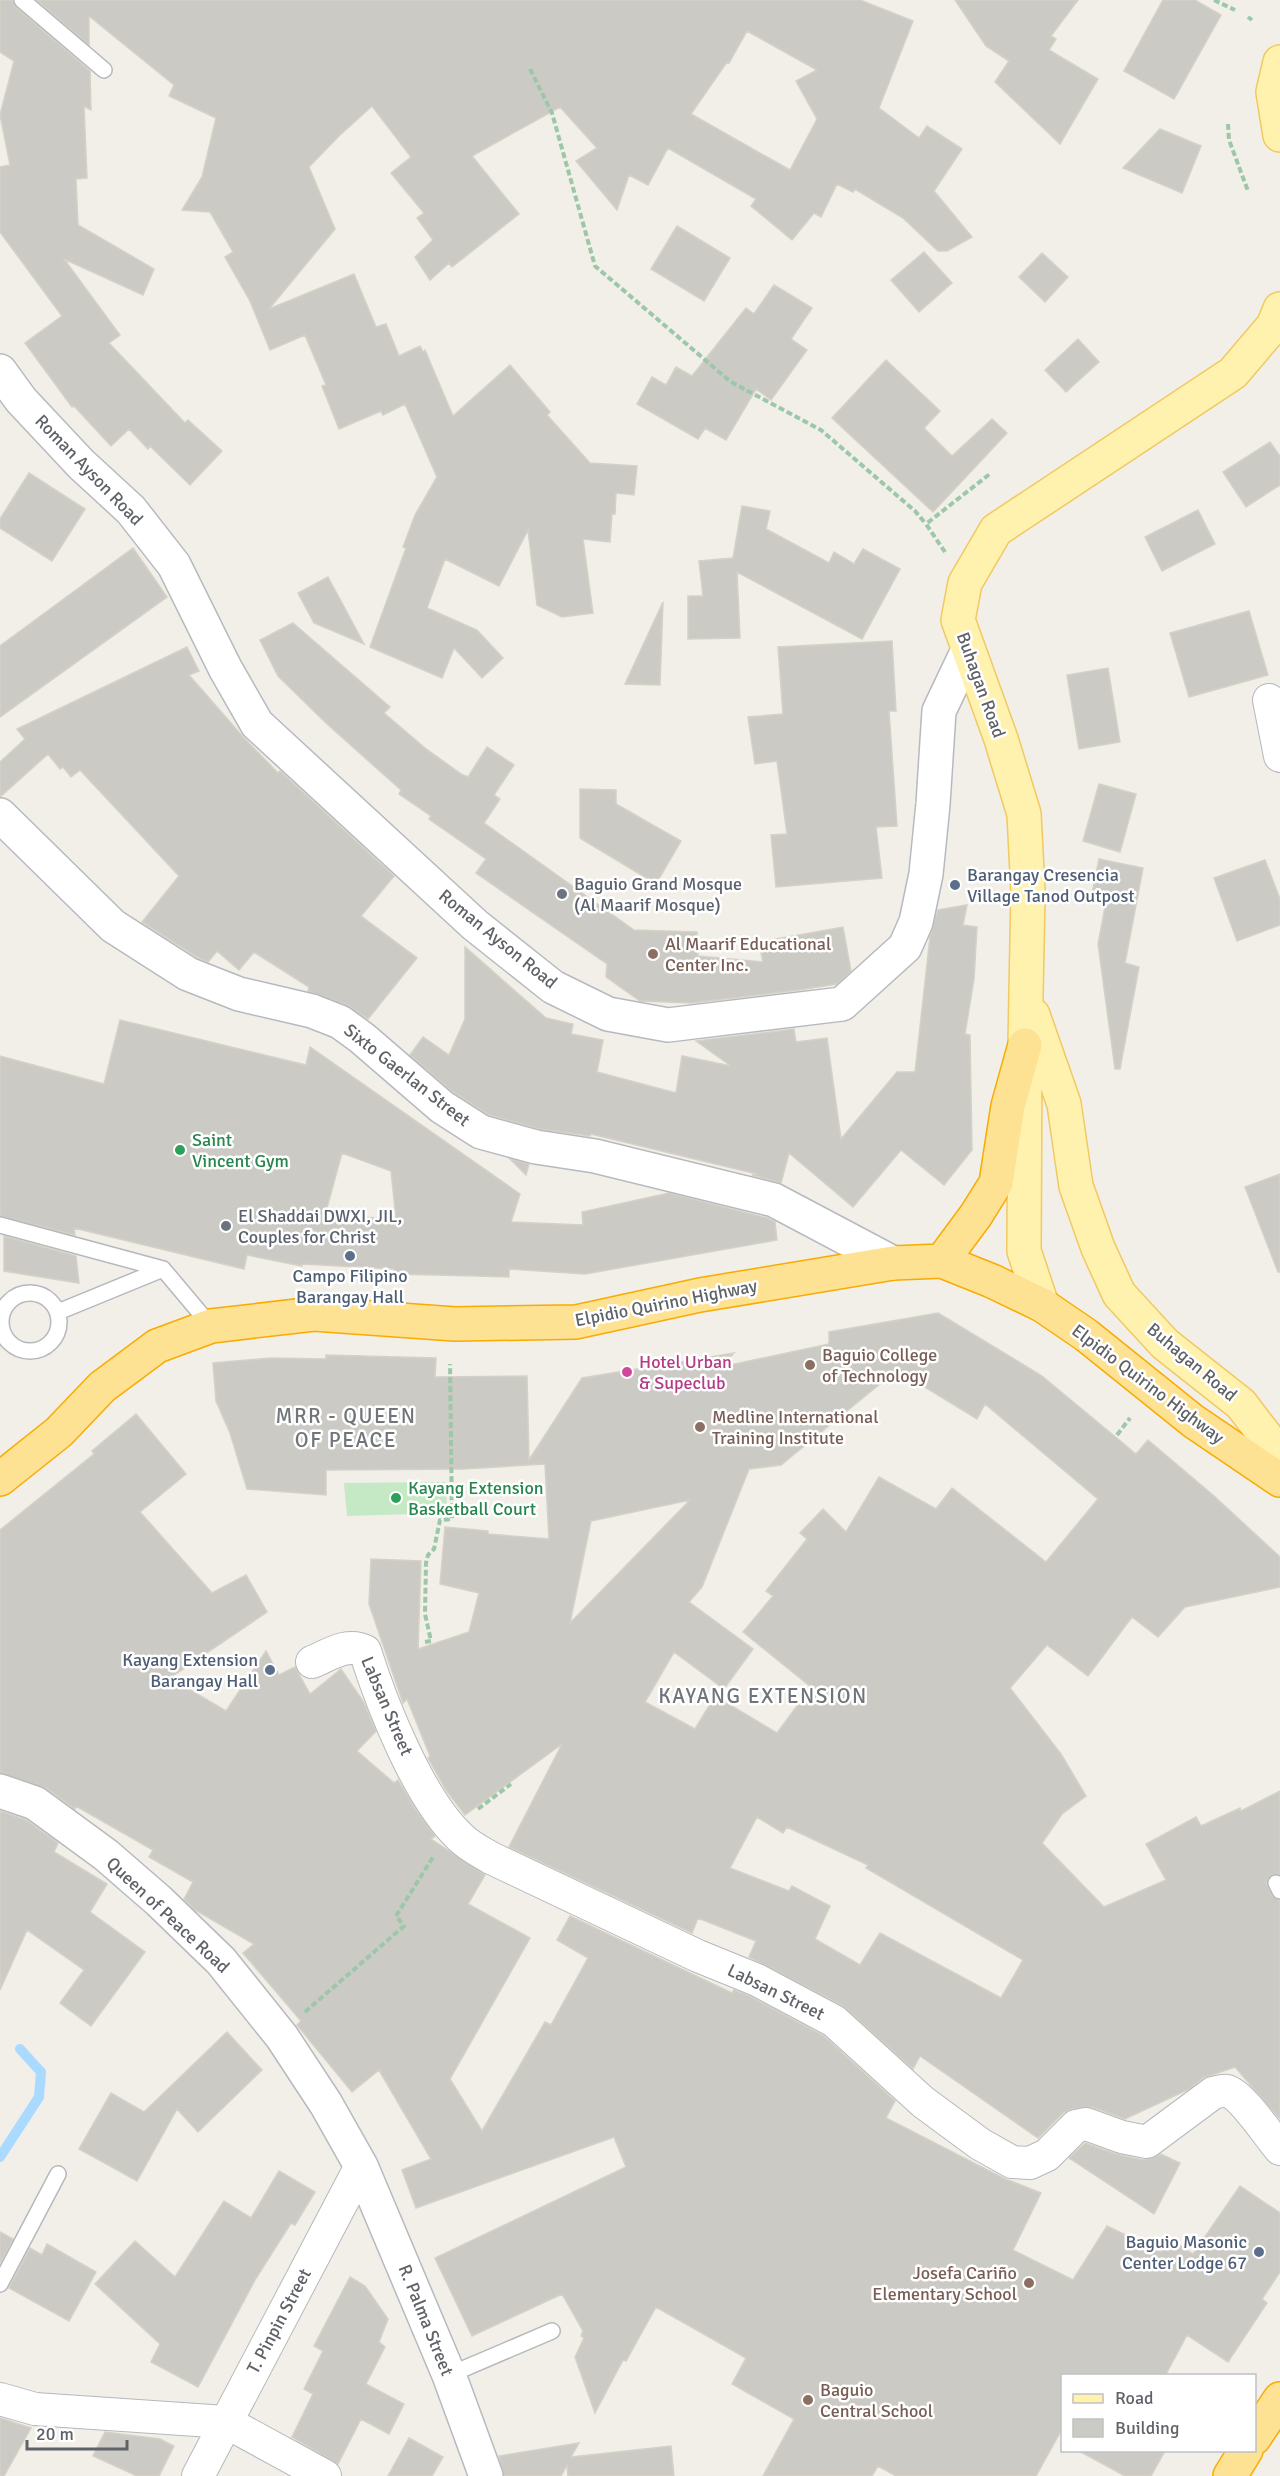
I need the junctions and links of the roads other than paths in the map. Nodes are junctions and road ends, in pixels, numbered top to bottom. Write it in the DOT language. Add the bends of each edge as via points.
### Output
graph roads {
  1 [pos="22,0"];
  2 [pos="1280,62"];
  3 [pos="104,70"];
  4 [pos="1280,135"];
  5 [pos="1280,309"];
  6 [pos="0,371"];
  7 [pos="968,650"];
  8 [pos="1269,700"];
  9 [pos="1280,756"];
  10 [pos="0,815"];
  11 [pos="1025,994"];
  12 [pos="1025,1045"];
  13 [pos="0,1226"];
  14 [pos="942,1261"];
  15 [pos="893,1263"];
  16 [pos="163,1269"];
  17 [pos="1042,1305"];
  18 [pos="58,1312"];
  19 [pos="211,1326"];
  20 [pos="1280,1455"];
  21 [pos="0,1479"];
  22 [pos="1280,1480"];
  23 [pos="312,1662"];
  24 [pos="0,1791"];
  25 [pos="1280,2149"];
  26 [pos="361,2166"];
  27 [pos="58,2174"];
  28 [pos="0,2284"];
  29 [pos="552,2331"];
  30 [pos="448,2375"];
  31 [pos="0,2399"];
  32 [pos="1280,2399"];
  33 [pos="226,2422"];
  34 [pos="1256,2435"];
  35 [pos="1245,2452"];
  36 [pos="198,2476"];
  37 [pos="325,2476"];
  38 [pos="486,2476"];
  39 [pos="1230,2476"];
  1 -- 3 [label="lane"];
  2 -- 4 [label="main road" via="1273,92"];
  5 -- 7 [label="main road, Buhagan Road" via="1273,326 1233,373 996,530 965,583 958,620"];
  6 -- 7 [label="street, Roman Ayson Road" via="21,400 81,464 131,510 174,565 257,724 476,925 553,987 608,1014 668,1025 842,1004 905,948 916,921 926,874 939,711"];
  7 -- 11 [label="main road, Buhagan Road" via="1024,814 1028,892"];
  8 -- 9 [label="street"];
  10 -- 15 [label="street, Sixto Gaerlan Street" via="113,926 188,974 239,994 312,1011 340,1022 442,1107 481,1132 774,1200"];
  11 -- 12 [label="main road, Buhagan Road"];
  11 -- 20 [label="main road, Buhagan Road" via="1064,1104 1076,1186 1119,1294 1165,1344 1241,1404"];
  12 -- 14 [label="highway" via="1008,1106 996,1184"];
  12 -- 17 [label="main road, Buhagan Road" via="1024,1251"];
  13 -- 16 [label="lane"];
  14 -- 15 [label="highway, Elpidio Quirino Highway"];
  14 -- 17 [label="highway, Elpidio Quirino Highway"];
  15 -- 19 [label="highway, Elpidio Quirino Highway" via="700,1295 576,1322 455,1324 314,1314"];
  16 -- 18 [label="lane"];
  16 -- 19 [label="lane"];
  17 -- 22 [label="highway, Elpidio Quirino Highway" via="1086,1335 1192,1421"];
  19 -- 21 [label="highway, Elpidio Quirino Highway" via="157,1346 102,1387 59,1432"];
  23 -- 25 [label="street, Labsan Street" via="347,1647 365,1651 406,1756 436,1807 461,1838 491,1858 757,1980 834,2021 922,2102 1012,2162 1030,2163 1047,2155 1076,2126 1086,2124 1122,2138 1147,2142 1213,2093 1225,2090 1244,2105"];
  24 -- 26 [label="street, Queen of Peace Road" via="35,1803 106,1855 221,1960 282,2037"];
  26 -- 30 [label="street, R. Palma Street"];
  26 -- 33 [label="street, T. Pinpin Street"];
  27 -- 28 [label="lane"];
  29 -- 30 [label="lane"];
  30 -- 38 [label="street, R. Palma Street"];
  31 -- 33 [label="street" via="35,2409"];
  32 -- 34 [label="highway"];
  33 -- 36 [label="street, T. Pinpin Street"];
  33 -- 37 [label="street"];
  35 -- 39 [label="highway"];
}
